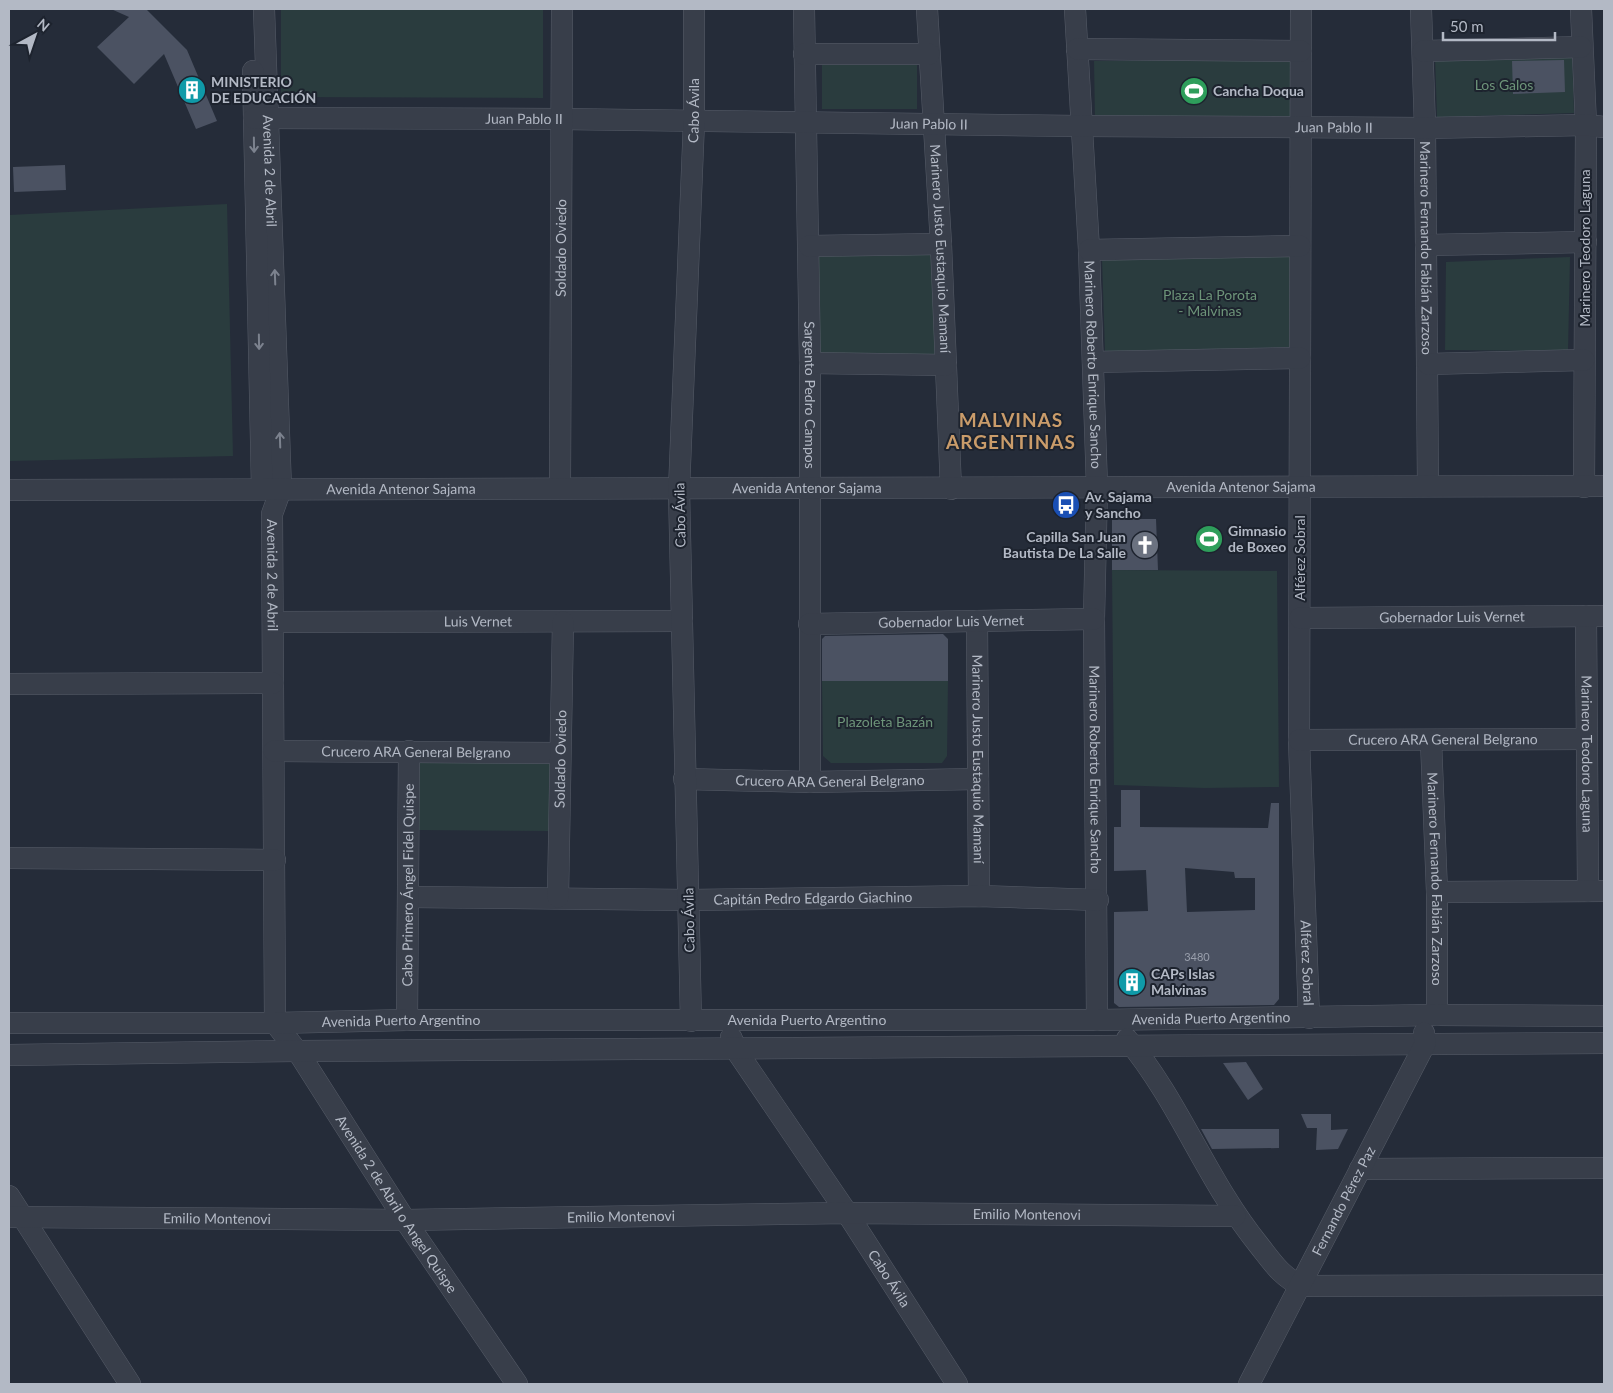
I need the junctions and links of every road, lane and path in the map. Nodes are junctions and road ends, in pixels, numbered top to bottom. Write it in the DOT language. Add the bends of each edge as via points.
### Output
graph roads {
  1 [pos="252,9"];
  2 [pos="264,9"];
  3 [pos="562,9"];
  4 [pos="694,9"];
  5 [pos="804,9"];
  6 [pos="927,9"];
  7 [pos="1075,9"];
  8 [pos="1302,9"];
  9 [pos="1421,9"];
  10 [pos="1581,9"];
  11 [pos="1581,47"];
  12 [pos="1078,49"];
  13 [pos="1301,51"];
  14 [pos="1423,51"];
  15 [pos="804,54"];
  16 [pos="929,54"];
  17 [pos="261,118"];
  18 [pos="560,119"];
  19 [pos="694,121"];
  20 [pos="806,122"];
  21 [pos="932,124"];
  22 [pos="1080,126"];
  23 [pos="1300,126"];
  24 [pos="1595,126"];
  25 [pos="1425,128"];
  26 [pos="1586,242"];
  27 [pos="941,244"];
  28 [pos="809,246"];
  29 [pos="1300,246"];
  30 [pos="1426,246"];
  31 [pos="1089,250"];
  32 [pos="1300,358"];
  33 [pos="1584,360"];
  34 [pos="1093,362"];
  35 [pos="810,363"];
  36 [pos="1428,364"];
  37 [pos="946,365"];
  38 [pos="1428,486"];
  39 [pos="1594,486"];
  40 [pos="1097,487"];
  41 [pos="1300,487"];
  42 [pos="272,488"];
  43 [pos="560,488"];
  44 [pos="810,489"];
  45 [pos="951,489"];
  46 [pos="9,490"];
  47 [pos="678,490"];
  48 [pos="1595,616"];
  49 [pos="1300,618"];
  50 [pos="1094,619"];
  51 [pos="682,621"];
  52 [pos="977,621"];
  53 [pos="274,622"];
  54 [pos="563,622"];
  55 [pos="809,624"];
  56 [pos="274,682"];
  57 [pos="9,684"];
  58 [pos="1586,739"];
  59 [pos="1299,740"];
  60 [pos="1431,741"];
  61 [pos="274,750"];
  62 [pos="409,750"];
  63 [pos="560,753"];
  64 [pos="684,778"];
  65 [pos="978,779"];
  66 [pos="810,782"];
  67 [pos="9,858"];
  68 [pos="274,860"];
  69 [pos="1596,891"];
  70 [pos="1437,892"];
  71 [pos="979,896"];
  72 [pos="409,897"];
  73 [pos="558,897"];
  74 [pos="690,900"];
  75 [pos="1098,900"];
  76 [pos="1429,1015"];
  77 [pos="1604,1016"];
  78 [pos="1308,1018"];
  79 [pos="1126,1019"];
  80 [pos="408,1020"];
  81 [pos="1097,1020"];
  82 [pos="691,1021"];
  83 [pos="724,1021"];
  84 [pos="9,1023"];
  85 [pos="275,1023"];
  86 [pos="1604,1043"];
  87 [pos="1425,1044"];
  88 [pos="1133,1046"];
  89 [pos="736,1048"];
  90 [pos="297,1051"];
  91 [pos="9,1055"];
  92 [pos="1604,1168"];
  93 [pos="1360,1169"];
  94 [pos="9,1196"];
  95 [pos="847,1213"];
  96 [pos="1235,1216"];
  97 [pos="15,1217"];
  98 [pos="406,1220"];
  99 [pos="1604,1285"];
  100 [pos="1301,1286"];
  101 [pos="130,1384"];
  102 [pos="518,1384"];
  103 [pos="957,1384"];
  104 [pos="1249,1384"];
  1 -- 17 [label="street, Avenida 2 de Abril"];
  2 -- 17 [label="street, Avenida 2 de Abril"];
  3 -- 18 [label="street, Soldado Oviedo"];
  4 -- 19 [label="street, Cabo Ávila"];
  5 -- 15 [label="street, Sargento Pedro Campos"];
  6 -- 16 [label="street, Marinero Justo Eustaquio Mamaní"];
  7 -- 12 [label="street, Marinero Roberto Enrique Sancho"];
  8 -- 13 [label="street, Alférez Sobral"];
  9 -- 14 [label="street, Marinero Fernando Fabián Zarzoso"];
  10 -- 11 [label="street, Marinero Teodoro Laguna"];
  11 -- 14 [label="street"];
  11 -- 24 [label="street, Marinero Teodoro Laguna"];
  12 -- 13 [label="street"];
  12 -- 22 [label="street, Marinero Roberto Enrique Sancho"];
  13 -- 23 [label="street, Alférez Sobral"];
  14 -- 25 [label="street, Marinero Fernando Fabián Zarzoso"];
  15 -- 16 [label="street"];
  15 -- 20 [label="street, Sargento Pedro Campos"];
  16 -- 21 [label="street, Marinero Justo Eustaquio Mamaní"];
  17 -- 18 [label="street, Juan Pablo II"];
  17 -- 42 [label="street, Avenida 2 de Abril"];
  18 -- 19 [label="street, Juan Pablo II"];
  18 -- 43 [label="street, Soldado Oviedo"];
  19 -- 20 [label="street, Juan Pablo II"];
  19 -- 47 [label="street, Cabo Ávila"];
  20 -- 21 [label="street, Juan Pablo II"];
  20 -- 28 [label="street, Sargento Pedro Campos"];
  21 -- 22 [label="street, Juan Pablo II"];
  21 -- 27 [label="street, Marinero Justo Eustaquio Mamaní"];
  22 -- 23 [label="street, Juan Pablo II"];
  22 -- 31 [label="street, Marinero Roberto Enrique Sancho"];
  23 -- 25 [label="street, Juan Pablo II"];
  23 -- 29 [label="street, Alférez Sobral"];
  24 -- 25 [label="street, Juan Pablo II"];
  24 -- 26 [label="street, Marinero Teodoro Laguna"];
  25 -- 30 [label="street, Marinero Fernando Fabián Zarzoso"];
  26 -- 30 [label="street"];
  26 -- 33 [label="street, Marinero Teodoro Laguna"];
  27 -- 28 [label="street"];
  27 -- 37 [label="street, Marinero Justo Eustaquio Mamaní"];
  28 -- 35 [label="street, Sargento Pedro Campos"];
  29 -- 31 [label="street"];
  29 -- 32 [label="street, Alférez Sobral"];
  30 -- 36 [label="street, Marinero Fernando Fabián Zarzoso"];
  31 -- 34 [label="street, Marinero Roberto Enrique Sancho"];
  32 -- 34 [label="street"];
  32 -- 41 [label="street, Alférez Sobral"];
  33 -- 36 [label="street"];
  33 -- 39 [label="street, Marinero Teodoro Laguna"];
  34 -- 40 [label="street, Marinero Roberto Enrique Sancho"];
  35 -- 37 [label="street"];
  35 -- 44 [label="street, Sargento Pedro Campos"];
  36 -- 38 [label="street, Marinero Fernando Fabián Zarzoso"];
  37 -- 45 [label="street, Marinero Justo Eustaquio Mamaní"];
  38 -- 39 [label="street, Avenida Antenor Sajama"];
  38 -- 41 [label="street, Avenida Antenor Sajama"];
  40 -- 41 [label="street, Avenida Antenor Sajama"];
  40 -- 45 [label="street, Avenida Antenor Sajama"];
  40 -- 50 [label="street, Marinero Roberto Enrique Sancho"];
  41 -- 49 [label="street, Alférez Sobral"];
  42 -- 43 [label="street, Avenida Antenor Sajama"];
  42 -- 46 [label="street, Avenida Antenor Sajama"];
  42 -- 53 [label="street, Avenida 2 de Abril"];
  43 -- 47 [label="street, Avenida Antenor Sajama"];
  44 -- 45 [label="street, Avenida Antenor Sajama"];
  44 -- 47 [label="street, Avenida Antenor Sajama"];
  44 -- 55 [label="street, Sargento Pedro Campos"];
  47 -- 51 [label="street, Cabo Ávila"];
  48 -- 49 [label="street, Gobernador Luis Vernet"];
  48 -- 58 [label="street, Marinero Teodoro Laguna"];
  49 -- 59 [label="street, Alférez Sobral"];
  50 -- 52 [label="street, Gobernador Luis Vernet"];
  50 -- 75 [label="street, Marinero Roberto Enrique Sancho"];
  51 -- 54 [label="street, Luis Vernet"];
  51 -- 64 [label="street, Cabo Ávila"];
  52 -- 55 [label="street, Gobernador Luis Vernet"];
  52 -- 65 [label="street, Marinero Justo Eustaquio Mamaní"];
  53 -- 54 [label="street, Luis Vernet"];
  53 -- 56 [label="street, Avenida 2 de Abril"];
  54 -- 63 [label="street, Soldado Oviedo"];
  55 -- 66 [label="street, Sargento Pedro Campos"];
  56 -- 57 [label="street"];
  56 -- 61 [label="street, Avenida 2 de Abril"];
  58 -- 60 [label="street, Crucero ARA General Belgrano"];
  58 -- 69 [label="street, Marinero Teodoro Laguna"];
  59 -- 60 [label="street, Crucero ARA General Belgrano"];
  59 -- 78 [label="street, Alférez Sobral"];
  60 -- 70 [label="street, Marinero Fernando Fabián Zarzoso"];
  61 -- 62 [label="street, Crucero ARA General Belgrano"];
  61 -- 68 [label="street, Avenida 2 de Abril"];
  62 -- 63 [label="street, Crucero ARA General Belgrano"];
  62 -- 72 [label="street, Cabo Primero Ángel Fidel Quispe"];
  63 -- 73 [label="street, Soldado Oviedo"];
  64 -- 66 [label="street, Crucero ARA General Belgrano"];
  64 -- 74 [label="street, Cabo Ávila"];
  65 -- 66 [label="street, Crucero ARA General Belgrano"];
  65 -- 71 [label="street, Marinero Justo Eustaquio Mamaní"];
  67 -- 68 [label="street"];
  68 -- 85 [label="street, Avenida 2 de Abril"];
  69 -- 70 [label="street"];
  70 -- 76 [label="street, Marinero Fernando Fabián Zarzoso"];
  71 -- 74 [label="street, Capitán Pedro Edgardo Giachino"];
  71 -- 75 [label="street, Capitán Pedro Edgardo Giachino"];
  72 -- 73 [label="street, Capitán Pedro Edgardo Giachino"];
  72 -- 80 [label="street, Cabo Primero Ángel Fidel Quispe"];
  73 -- 74 [label="street, Capitán Pedro Edgardo Giachino"];
  74 -- 82 [label="street, Cabo Ávila"];
  75 -- 81 [label="street, Marinero Roberto Enrique Sancho"];
  76 -- 77 [label="street, Avenida Puerto Argentino"];
  76 -- 78 [label="street, Avenida Puerto Argentino"];
  76 -- 87 [label="street"];
  78 -- 79 [label="street, Avenida Puerto Argentino"];
  79 -- 81 [label="street, Avenida Puerto Argentino"];
  79 -- 88 [label="street" via="1125,1036"];
  80 -- 82 [label="street, Avenida Puerto Argentino"];
  80 -- 85 [label="street, Avenida Puerto Argentino"];
  81 -- 83 [label="street, Avenida Puerto Argentino"];
  82 -- 83 [label="street, Avenida Puerto Argentino"];
  83 -- 89 [label="street, Cabo Ávila"];
  84 -- 85 [label="street, Avenida Puerto Argentino"];
  85 -- 90 [label="street, Avenida 2 de Abril o Angel Quispe"];
  86 -- 87 [label="street, Avenida Puerto Argentino"];
  87 -- 88 [label="street, Avenida Puerto Argentino"];
  87 -- 93 [label="street, Fernando Pérez Paz"];
  88 -- 89 [label="street, Avenida Puerto Argentino"];
  88 -- 96 [label="street" via="1147,1063"];
  89 -- 90 [label="street, Avenida Puerto Argentino"];
  89 -- 95 [label="street, Cabo Ávila"];
  90 -- 91 [label="street, Avenida Puerto Argentino"];
  90 -- 98 [label="street, Avenida 2 de Abril o Angel Quispe"];
  92 -- 93 [label="street"];
  93 -- 100 [label="street, Fernando Pérez Paz"];
  94 -- 97 [label="street"];
  95 -- 96 [label="street, Emilio Montenovi"];
  95 -- 98 [label="street, Emilio Montenovi"];
  95 -- 103 [label="street, Cabo Ávila"];
  96 -- 100 [label="street" via="1285,1278"];
  97 -- 98 [label="street, Emilio Montenovi"];
  97 -- 101 [label="street"];
  98 -- 102 [label="street, Avenida 2 de Abril o Angel Quispe"];
  99 -- 100 [label="street"];
  100 -- 104 [label="street, Fernando Pérez Paz"];
}
